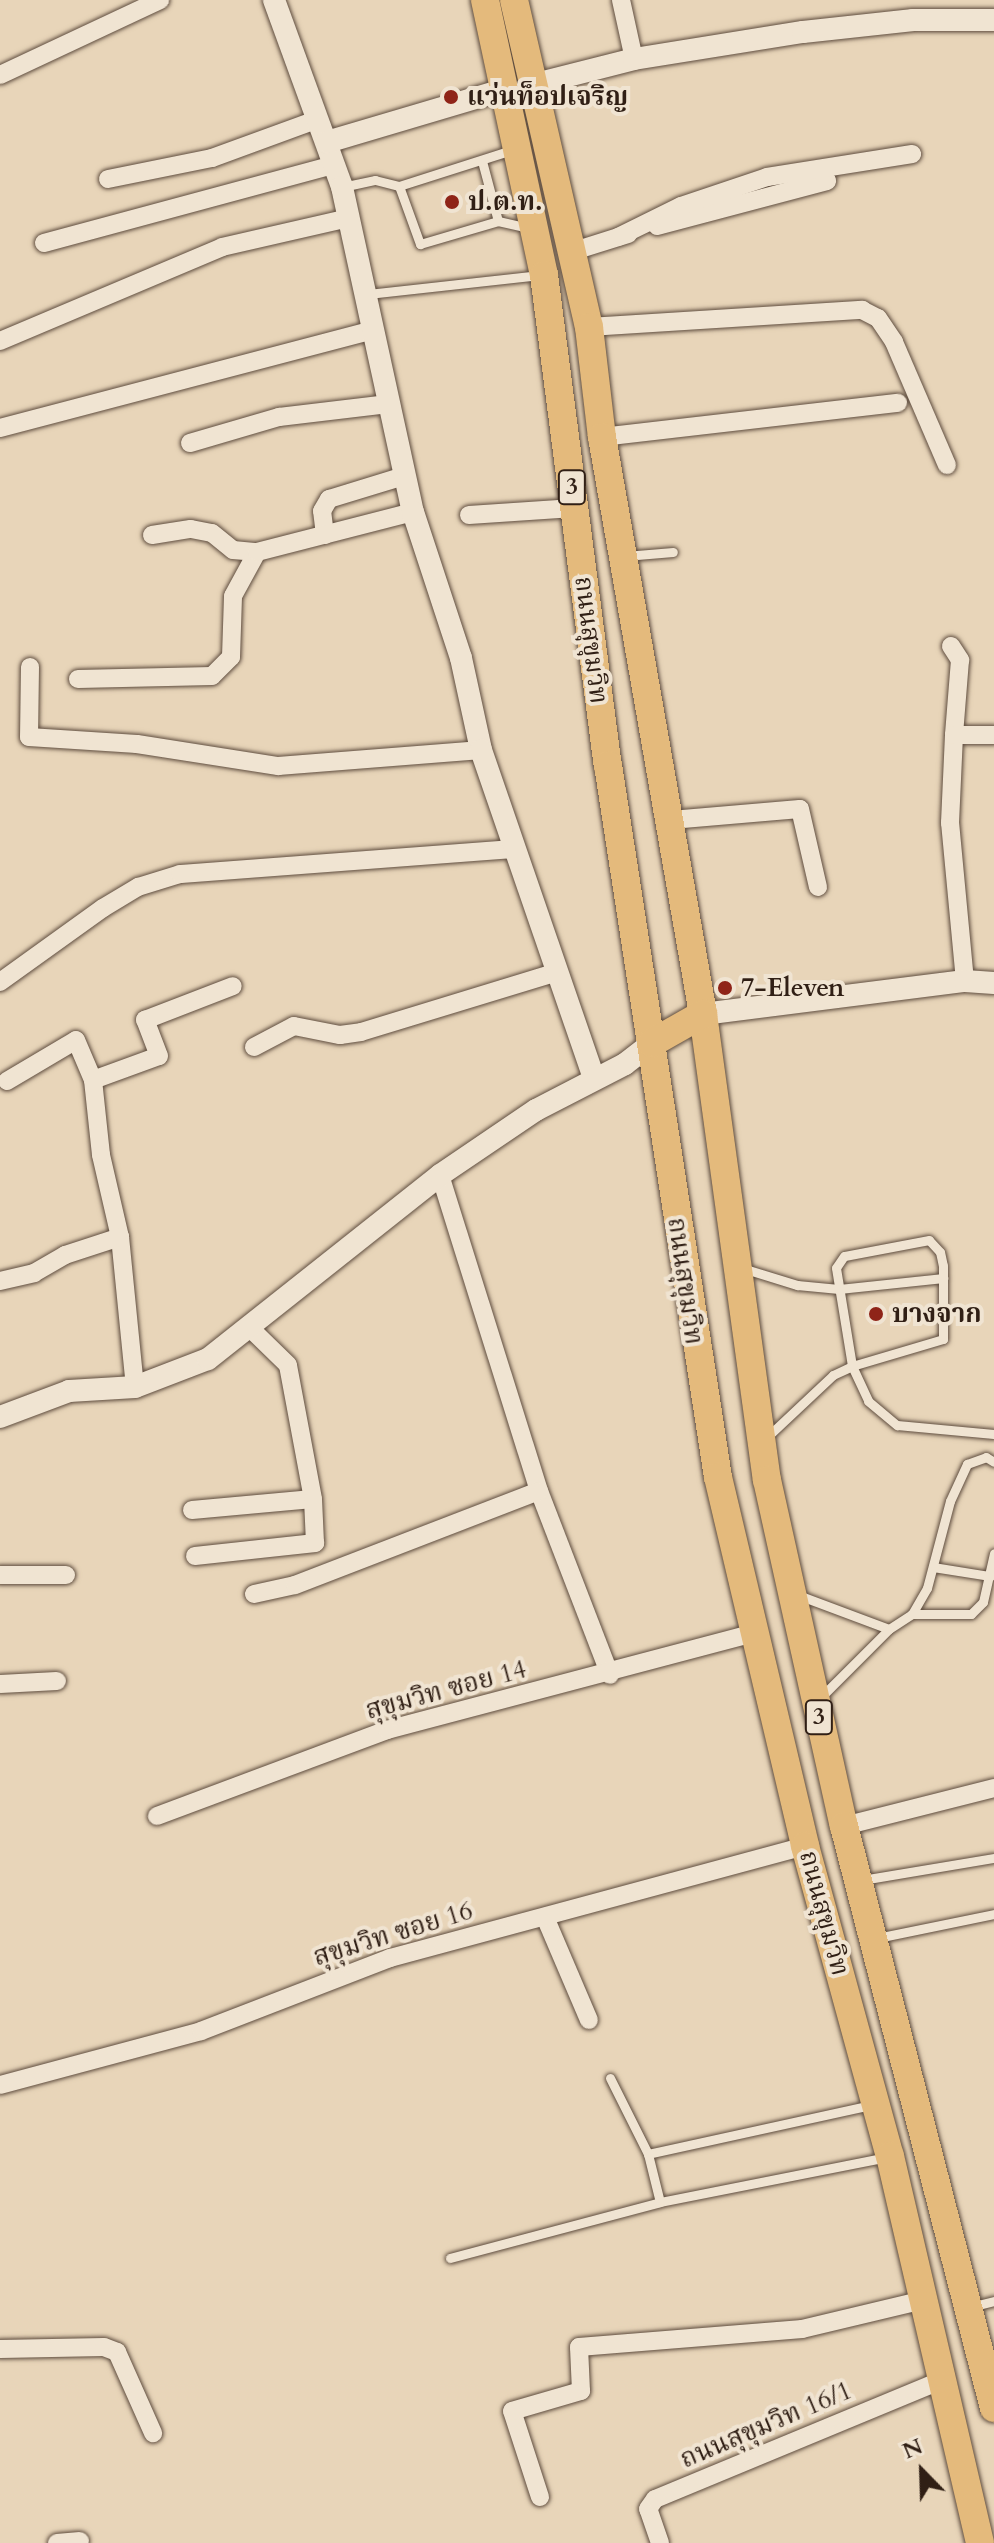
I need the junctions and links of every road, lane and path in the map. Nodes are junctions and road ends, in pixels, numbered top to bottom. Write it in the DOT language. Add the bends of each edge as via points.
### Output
graph roads {
  1 [pos="160,0"];
  2 [pos="274,0"];
  3 [pos="485,0"];
  4 [pos="514,0"];
  5 [pos="621,0"];
  6 [pos="994,20"];
  7 [pos="634,59"];
  8 [pos="0,75"];
  9 [pos="536,84"];
  10 [pos="506,89"];
  11 [pos="316,120"];
  12 [pos="327,142"];
  13 [pos="519,148"];
  14 [pos="912,154"];
  15 [pos="482,161"];
  16 [pos="334,165"];
  17 [pos="108,179"];
  18 [pos="827,181"];
  19 [pos="399,186"];
  20 [pos="342,187"];
  21 [pos="349,218"];
  22 [pos="498,221"];
  23 [pos="535,229"];
  24 [pos="618,237"];
  25 [pos="44,243"];
  26 [pos="574,251"];
  27 [pos="544,275"];
  28 [pos="368,294"];
  29 [pos="589,327"];
  30 [pos="374,330"];
  31 [pos="0,341"];
  32 [pos="592,360"];
  33 [pos="555,363"];
  34 [pos="898,403"];
  35 [pos="388,404"];
  36 [pos="0,428"];
  37 [pos="602,437"];
  38 [pos="190,443"];
  39 [pos="947,465"];
  40 [pos="404,476"];
  41 [pos="574,508"];
  42 [pos="413,512"];
  43 [pos="469,515"];
  44 [pos="152,535"];
  45 [pos="325,535"];
  46 [pos="257,552"];
  47 [pos="673,552"];
  48 [pos="622,556"];
  49 [pos="951,646"];
  50 [pos="30,667"];
  51 [pos="78,679"];
  52 [pos="954,735"];
  53 [pos="994,735"];
  54 [pos="481,750"];
  55 [pos="671,820"];
  56 [pos="514,849"];
  57 [pos="818,887"];
  58 [pos="557,972"];
  59 [pos="965,981"];
  60 [pos="0,982"];
  61 [pos="994,983"];
  62 [pos="233,986"];
  63 [pos="703,1014"];
  64 [pos="652,1043"];
  65 [pos="254,1047"];
  66 [pos="594,1078"];
  67 [pos="93,1080"];
  68 [pos="7,1081"];
  69 [pos="440,1175"];
  70 [pos="120,1237"];
  71 [pos="735,1266"];
  72 [pos="943,1278"];
  73 [pos="0,1281"];
  74 [pos="839,1289"];
  75 [pos="250,1328"];
  76 [pos="852,1366"];
  77 [pos="135,1387"];
  78 [pos="0,1417"];
  79 [pos="994,1434"];
  80 [pos="760,1443"];
  81 [pos="994,1462"];
  82 [pos="539,1491"];
  83 [pos="313,1499"];
  84 [pos="192,1510"];
  85 [pos="994,1553"];
  86 [pos="195,1556"];
  87 [pos="933,1567"];
  88 [pos="0,1575"];
  89 [pos="66,1575"];
  90 [pos="990,1576"];
  91 [pos="791,1593"];
  92 [pos="254,1594"];
  93 [pos="912,1614"];
  94 [pos="889,1629"];
  95 [pos="753,1633"];
  96 [pos="610,1675"];
  97 [pos="57,1681"];
  98 [pos="0,1684"];
  99 [pos="815,1703"];
  100 [pos="994,1788"];
  101 [pos="157,1816"];
  102 [pos="844,1826"];
  103 [pos="805,1846"];
  104 [pos="994,1858"];
  105 [pos="859,1881"];
  106 [pos="994,1914"];
  107 [pos="545,1917"];
  108 [pos="874,1939"];
  109 [pos="589,2020"];
  110 [pos="610,2078"];
  111 [pos="0,2085"];
  112 [pos="876,2104"];
  113 [pos="648,2154"];
  114 [pos="890,2156"];
  115 [pos="660,2202"];
  116 [pos="450,2258"];
  117 [pos="924,2300"];
  118 [pos="981,2304"];
  119 [pos="0,2349"];
  120 [pos="942,2380"];
  121 [pos="994,2408"];
  122 [pos="153,2433"];
  123 [pos="540,2497"];
  124 [pos="80,2541"];
  125 [pos="57,2543"];
  126 [pos="660,2543"];
  127 [pos="980,2543"];
  1 -- 8 [label="street"];
  2 -- 11 [label="street"];
  3 -- 10 [label="main road, ถนนสุขุมวิท / 3"];
  4 -- 9 [label="main road, ถนนสุขุมวิท / 3"];
  5 -- 7 [label="street"];
  6 -- 7 [label="street" via="913,20"];
  7 -- 9 [label="street"];
  9 -- 26 [label="main road, ถนนสุขุมวิท / 3"];
  10 -- 12 [label="street"];
  10 -- 13 [label="main road, ถนนสุขุมวิท / 3"];
  11 -- 12 [label="street"];
  11 -- 17 [label="street" via="212,158"];
  12 -- 16 [label="street"];
  13 -- 15 [label="lane"];
  13 -- 23 [label="main road, ถนนสุขุมวิท / 3"];
  14 -- 24 [label="street" via="767,177 681,206"];
  15 -- 19 [label="lane"];
  15 -- 22 [label="lane"];
  16 -- 20 [label="street"];
  16 -- 25 [label="street"];
  18 -- 24 [label="street"];
  19 -- 20 [label="lane" via="375,180"];
  19 -- 22 [label="lane" via="420,244"];
  20 -- 21 [label="street"];
  21 -- 28 [label="street"];
  21 -- 31 [label="street" via="222,247"];
  22 -- 23 [label="lane"];
  23 -- 27 [label="main road, ถนนสุขุมวิท / 3"];
  24 -- 26 [label="street"];
  26 -- 29 [label="main road, ถนนสุขุมวิท / 3"];
  27 -- 28 [label="lane"];
  27 -- 33 [label="main road, ถนนสุขุมวิท / 3"];
  28 -- 30 [label="street"];
  29 -- 32 [label="main road, ถนนสุขุมวิท / 3"];
  29 -- 39 [label="street" via="862,310 878,318 894,342"];
  30 -- 35 [label="street"];
  30 -- 36 [label="street"];
  32 -- 33 [label="main road"];
  32 -- 37 [label="main road, ถนนสุขุมวิท / 3"];
  33 -- 41 [label="main road, ถนนสุขุมวิท / 3"];
  34 -- 37 [label="street"];
  35 -- 38 [label="street" via="279,417"];
  35 -- 40 [label="street"];
  37 -- 48 [label="main road, ถนนสุขุมวิท / 3"];
  40 -- 42 [label="street"];
  40 -- 45 [label="street" via="329,499 322,511"];
  41 -- 43 [label="street"];
  41 -- 64 [label="main road, ถนนสุขุมวิท / 3"];
  42 -- 45 [label="street"];
  42 -- 54 [label="street" via="461,658"];
  44 -- 46 [label="street" via="191,529 212,533 233,550"];
  45 -- 46 [label="street"];
  46 -- 51 [label="street" via="233,596 235,633 224,667 212,676"];
  47 -- 48 [label="lane"];
  48 -- 55 [label="main road, ถนนสุขุมวิท / 3"];
  49 -- 52 [label="street" via="961,667"];
  50 -- 54 [label="street" via="29,737 137,744 278,766"];
  52 -- 53 [label="street"];
  52 -- 59 [label="street" via="950,823"];
  54 -- 56 [label="street"];
  55 -- 57 [label="street" via="800,809"];
  55 -- 63 [label="main road, ถนนสุขุมวิท / 3"];
  56 -- 58 [label="street"];
  56 -- 60 [label="street" via="180,874 138,887 103,908"];
  58 -- 65 [label="street" via="361,1032 340,1035 294,1026"];
  58 -- 66 [label="street"];
  59 -- 61 [label="street"];
  59 -- 63 [label="street"];
  62 -- 67 [label="street" via="145,1020 159,1056"];
  63 -- 64 [label="main road"];
  63 -- 71 [label="main road, ถนนสุขุมวิท / 3"];
  64 -- 66 [label="street" via="625,1064"];
  64 -- 95 [label="main road, ถนนสุขุมวิท / 3" via="700,1381"];
  66 -- 69 [label="street"];
  67 -- 68 [label="street" via="76,1040"];
  67 -- 70 [label="street" via="101,1155"];
  69 -- 75 [label="street"];
  69 -- 82 [label="street"];
  70 -- 73 [label="street" via="65,1255 34,1273"];
  70 -- 77 [label="street"];
  71 -- 74 [label="lane" via="797,1285"];
  71 -- 80 [label="main road, ถนนสุขุมวิท / 3"];
  72 -- 74 [label="lane"];
  72 -- 74 [label="lane" via="940,1252 929,1240 844,1256 836,1268"];
  72 -- 76 [label="lane" via="943,1339"];
  74 -- 76 [label="lane"];
  75 -- 77 [label="street" via="208,1359"];
  75 -- 83 [label="street" via="288,1365"];
  76 -- 79 [label="lane" via="868,1401 897,1425"];
  76 -- 80 [label="lane" via="833,1375"];
  77 -- 78 [label="street" via="69,1391"];
  80 -- 91 [label="main road, ถนนสุขุมวิท / 3"];
  81 -- 87 [label="lane" via="986,1457 967,1464 950,1501"];
  82 -- 92 [label="street" via="295,1585"];
  82 -- 96 [label="street"];
  83 -- 84 [label="street"];
  83 -- 86 [label="street" via="315,1543"];
  85 -- 90 [label="lane"];
  87 -- 90 [label="lane"];
  87 -- 93 [label="lane"];
  88 -- 89 [label="street"];
  90 -- 93 [label="lane" via="983,1602 971,1614"];
  91 -- 94 [label="lane"];
  91 -- 99 [label="main road, ถนนสุขุมวิท / 3"];
  93 -- 94 [label="lane"];
  94 -- 99 [label="lane"];
  95 -- 96 [label="street, สุขุมวิท ซอย 14"];
  95 -- 103 [label="main road, ถนนสุขุมวิท / 3"];
  96 -- 101 [label="street, สุขุมวิท ซอย 14" via="387,1730"];
  97 -- 98 [label="street"];
  99 -- 102 [label="main road, ถนนสุขุมวิท / 3"];
  100 -- 102 [label="street"];
  102 -- 105 [label="main road, ถนนสุขุมวิท / 3"];
  103 -- 107 [label="street, สุขุมวิท ซอย 16"];
  103 -- 112 [label="main road, ถนนสุขุมวิท / 3"];
  104 -- 105 [label="lane"];
  105 -- 108 [label="main road, ถนนสุขุมวิท / 3"];
  106 -- 108 [label="lane"];
  107 -- 109 [label="street"];
  107 -- 111 [label="street, สุขุมวิท ซอย 16" via="390,1958 201,2031"];
  108 -- 118 [label="main road, ถนนสุขุมวิท / 3"];
  110 -- 113 [label="lane"];
  112 -- 113 [label="lane"];
  112 -- 114 [label="main road, ถนนสุขุมวิท / 3"];
  113 -- 115 [label="lane"];
  114 -- 115 [label="lane"];
  114 -- 117 [label="main road, ถนนสุขุมวิท / 3"];
  115 -- 116 [label="lane"];
  117 -- 120 [label="main road, ถนนสุขุมวิท / 3"];
  117 -- 123 [label="street" via="802,2329 579,2347 581,2391 512,2411"];
  118 -- 121 [label="main road, ถนนสุขุมวิท / 3"];
  119 -- 122 [label="street" via="104,2347 117,2352"];
  120 -- 126 [label="street, ถนนสุขุมวิท 16/1" via="655,2499 648,2509"];
  120 -- 127 [label="main road, ถนนสุขุมวิท / 3"];
  124 -- 125 [label="street"];
}
